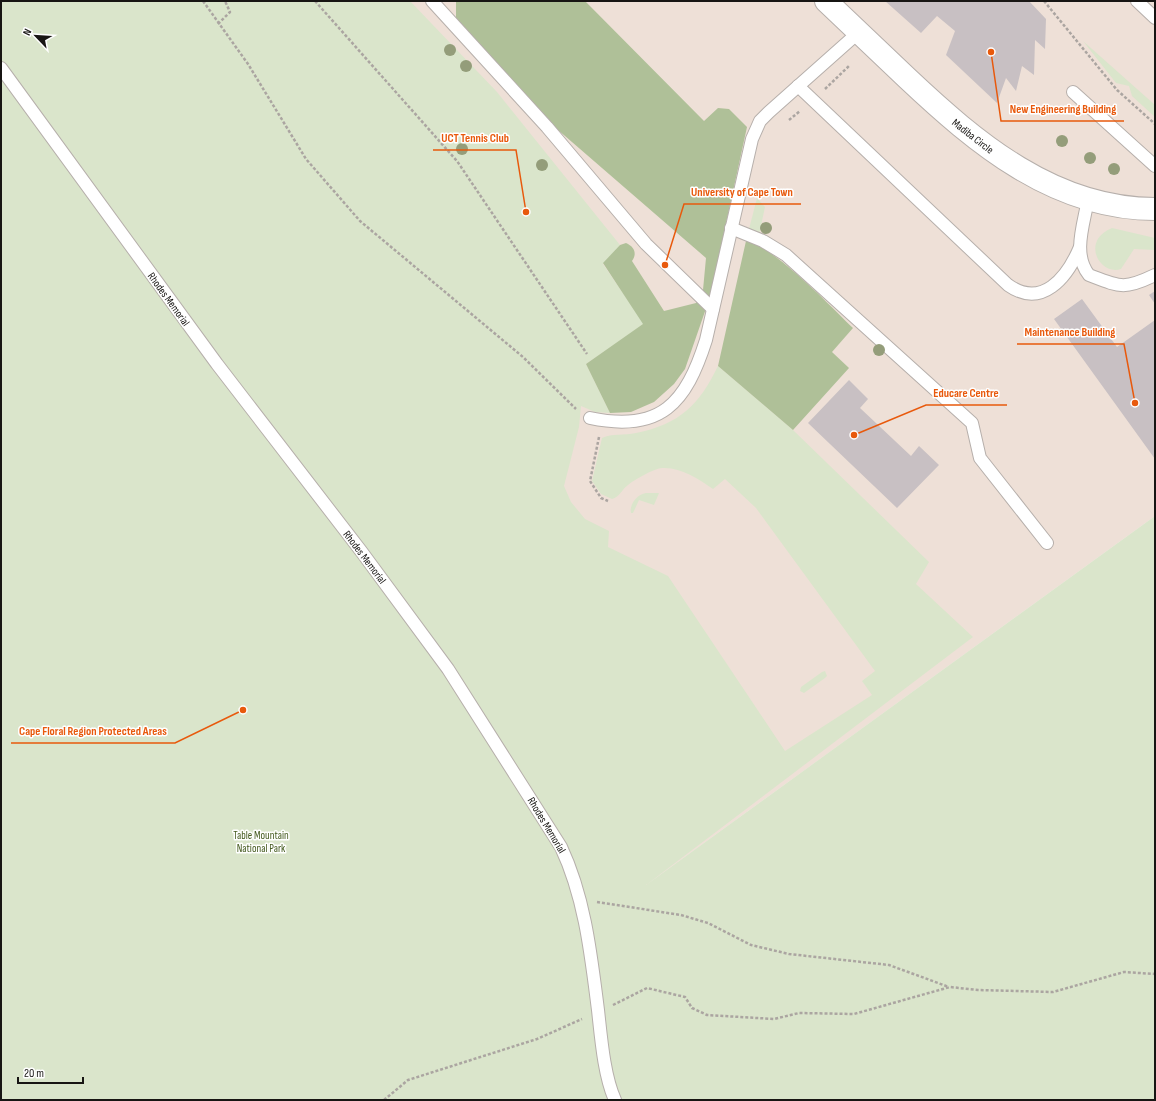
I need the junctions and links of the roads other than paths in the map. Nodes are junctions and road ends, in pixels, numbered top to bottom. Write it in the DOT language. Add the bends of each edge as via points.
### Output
graph roads {
  1 [pos="432,1"];
  2 [pos="826,1"];
  3 [pos="1136,1"];
  4 [pos="1155,18"];
  5 [pos="859,32"];
  6 [pos="1,68"];
  7 [pos="798,86"];
  8 [pos="1073,92"];
  9 [pos="1155,166"];
  10 [pos="1088,199"];
  11 [pos="1155,209"];
  12 [pos="731,228"];
  13 [pos="1080,247"];
  14 [pos="1155,275"];
  15 [pos="713,309"];
  16 [pos="590,418"];
  17 [pos="1047,543"];
  18 [pos="615,1100"];
  1 -- 15 [label="lane" via="547,127 646,244"];
  2 -- 5 [label="street, Madiba Circle"];
  3 -- 4 [label="lane"];
  5 -- 7 [label="lane"];
  5 -- 10 [label="street, Madiba Circle" via="953,121 983,145 1016,168 1050,186"];
  6 -- 18 [label="lane, Rhodes Memorial" via="217,364 448,669 561,848 572,871 580,900 611,1090"];
  7 -- 12 [label="lane" via="760,121 752,139"];
  7 -- 13 [label="lane" via="1017,292 1031,295 1044,292 1057,283 1068,271"];
  8 -- 9 [label="lane"];
  10 -- 11 [label="street, Madiba Circle" via="1121,206"];
  10 -- 13 [label="lane"];
  12 -- 15 [label="lane"];
  12 -- 17 [label="lane" via="786,255 972,423 980,458"];
  13 -- 14 [label="lane" via="1080,261 1089,275 1122,286 1138,283"];
  15 -- 16 [label="lane" via="697,368 690,384 671,406 658,414 632,422"];
}
